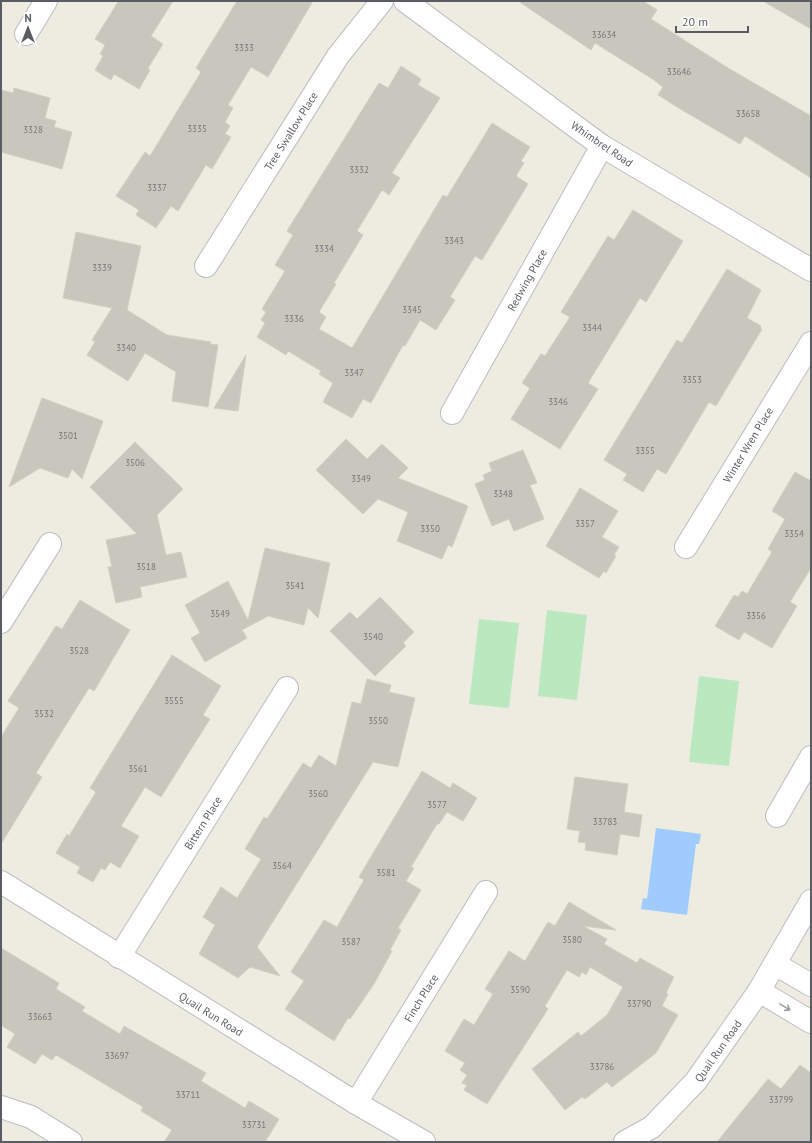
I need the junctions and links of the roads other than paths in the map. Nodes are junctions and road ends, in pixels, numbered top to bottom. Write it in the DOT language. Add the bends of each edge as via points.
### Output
graph roads {
  1 [pos="46,1"];
  2 [pos="382,1"];
  3 [pos="405,1"];
  4 [pos="26,34"];
  5 [pos="602,146"];
  6 [pos="206,266"];
  7 [pos="811,270"];
  8 [pos="811,343"];
  9 [pos="452,414"];
  10 [pos="50,544"];
  11 [pos="686,547"];
  12 [pos="1,622"];
  13 [pos="287,688"];
  14 [pos="811,757"];
  15 [pos="777,816"];
  16 [pos="1,882"];
  17 [pos="486,892"];
  18 [pos="811,901"];
  19 [pos="119,957"];
  20 [pos="775,964"];
  21 [pos="811,985"];
  22 [pos="759,992"];
  23 [pos="811,1022"];
  24 [pos="356,1103"];
  25 [pos="1,1107"];
  26 [pos="71,1142"];
  27 [pos="424,1142"];
  28 [pos="624,1142"];
  1 -- 4 [label="street"];
  2 -- 6 [label="street, Tree Swallow Place" via="338,56"];
  3 -- 5 [label="street, Whimbrel Road"];
  5 -- 7 [label="street, Whimbrel Road"];
  5 -- 9 [label="street, Redwing Place"];
  8 -- 11 [label="street, Winter Wren Place"];
  10 -- 12 [label="street"];
  13 -- 19 [label="street, Bittern Place"];
  14 -- 15 [label="street"];
  16 -- 19 [label="street, Quail Run Road"];
  17 -- 24 [label="street, Finch Place"];
  18 -- 20 [label="street"];
  19 -- 24 [label="street, Quail Run Road"];
  20 -- 21 [label="street"];
  20 -- 22 [label="street"];
  22 -- 23 [label="street, one-way"];
  22 -- 28 [label="street, Quail Run Road" via="696,1081 652,1127"];
  24 -- 27 [label="street, Quail Run Road"];
  25 -- 26 [label="street" via="31,1117"];
}
